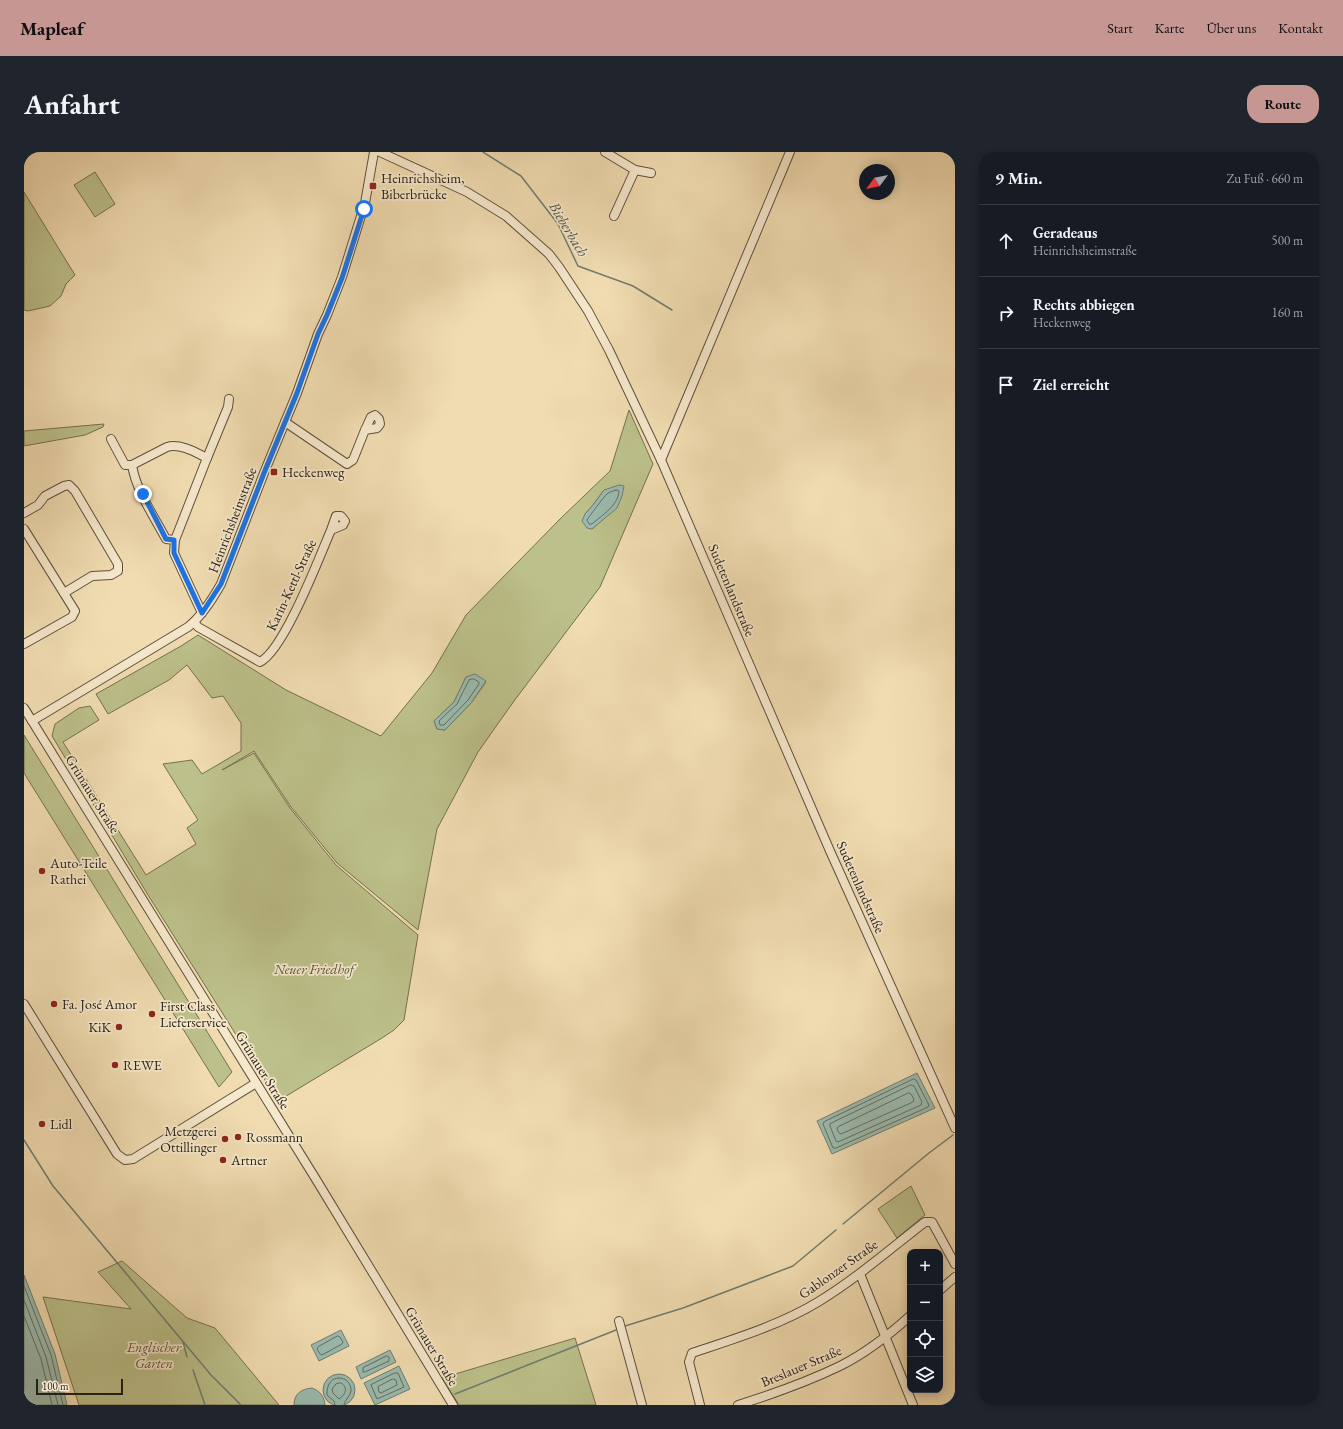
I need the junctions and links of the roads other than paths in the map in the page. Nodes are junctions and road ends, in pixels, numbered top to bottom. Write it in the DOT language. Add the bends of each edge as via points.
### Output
graph roads {
  1 [pos="374,152"];
  2 [pos="380,152"];
  3 [pos="605,152"];
  4 [pos="790,152"];
  5 [pos="635,170"];
  6 [pos="651,173"];
  7 [pos="614,216"];
  8 [pos="229,399"];
  9 [pos="285,422"];
  10 [pos="366,430"];
  11 [pos="111,439"];
  12 [pos="207,458"];
  13 [pos="661,460"];
  14 [pos="132,465"];
  15 [pos="24,513"];
  16 [pos="24,528"];
  17 [pos="331,530"];
  18 [pos="174,540"];
  19 [pos="64,593"];
  20 [pos="202,613"];
  21 [pos="194,622"];
  22 [pos="24,644"];
  23 [pos="24,708"];
  24 [pos="32,721"];
  25 [pos="24,1004"];
  26 [pos="256,1083"];
  27 [pos="955,1128"];
  28 [pos="955,1264"];
  29 [pos="860,1274"];
  30 [pos="955,1277"];
  31 [pos="943,1287"];
  32 [pos="907,1319"];
  33 [pos="618,1321"];
  34 [pos="886,1337"];
  35 [pos="453,1405"];
  36 [pos="642,1405"];
  37 [pos="700,1405"];
  38 [pos="738,1405"];
  39 [pos="914,1405"];
  1 -- 9 [label="street, Heinrichsheimstraße" via="365,203 354,242"];
  2 -- 13 [label="street, Sudetenlandstraße" via="486,203 506,216 549,254 588,311"];
  3 -- 5 [label="street"];
  4 -- 13 [label="street"];
  5 -- 6 [label="street"];
  5 -- 7 [label="street"];
  8 -- 12 [label="street"];
  9 -- 10 [label="street" via="347,464 353,460"];
  9 -- 20 [label="street, Heinrichsheimstraße" via="221,584"];
  11 -- 14 [label="street" via="125,465"];
  12 -- 14 [label="street" via="194,451 172,445"];
  12 -- 18 [label="street"];
  13 -- 27 [label="street, Sudetenlandstraße" via="830,851"];
  14 -- 18 [label="street" via="143,494 166,539"];
  15 -- 19 [label="street" via="38,505 45,496 69,485 118,564 118,571 111,575 92,576"];
  16 -- 19 [label="street"];
  17 -- 21 [label="street, Karin-Kettl-Straße" via="295,613 278,643 264,660 260,662 198,627"];
  18 -- 20 [label="street" via="174,553"];
  19 -- 22 [label="street" via="75,611 72,617"];
  20 -- 21 [label="street, Heinrichsheimstraße"];
  21 -- 24 [label="street, Heinrichsheimstraße"];
  23 -- 24 [label="street, Grünauer Straße"];
  24 -- 26 [label="street, Grünauer Straße"];
  25 -- 26 [label="street" via="118,1154 125,1160 133,1159"];
  26 -- 35 [label="street, Grünauer Straße"];
  28 -- 29 [label="street, Gablonzer Straße" via="932,1222 925,1222"];
  29 -- 34 [label="street"];
  29 -- 37 [label="street, Gablonzer Straße" via="818,1303 756,1331 692,1353 689,1362"];
  30 -- 31 [label="street"];
  32 -- 34 [label="street, Breslauer Straße"];
  33 -- 36 [label="street"];
  34 -- 38 [label="street, Breslauer Straße" via="842,1365 786,1390"];
  34 -- 39 [label="street"];
}
